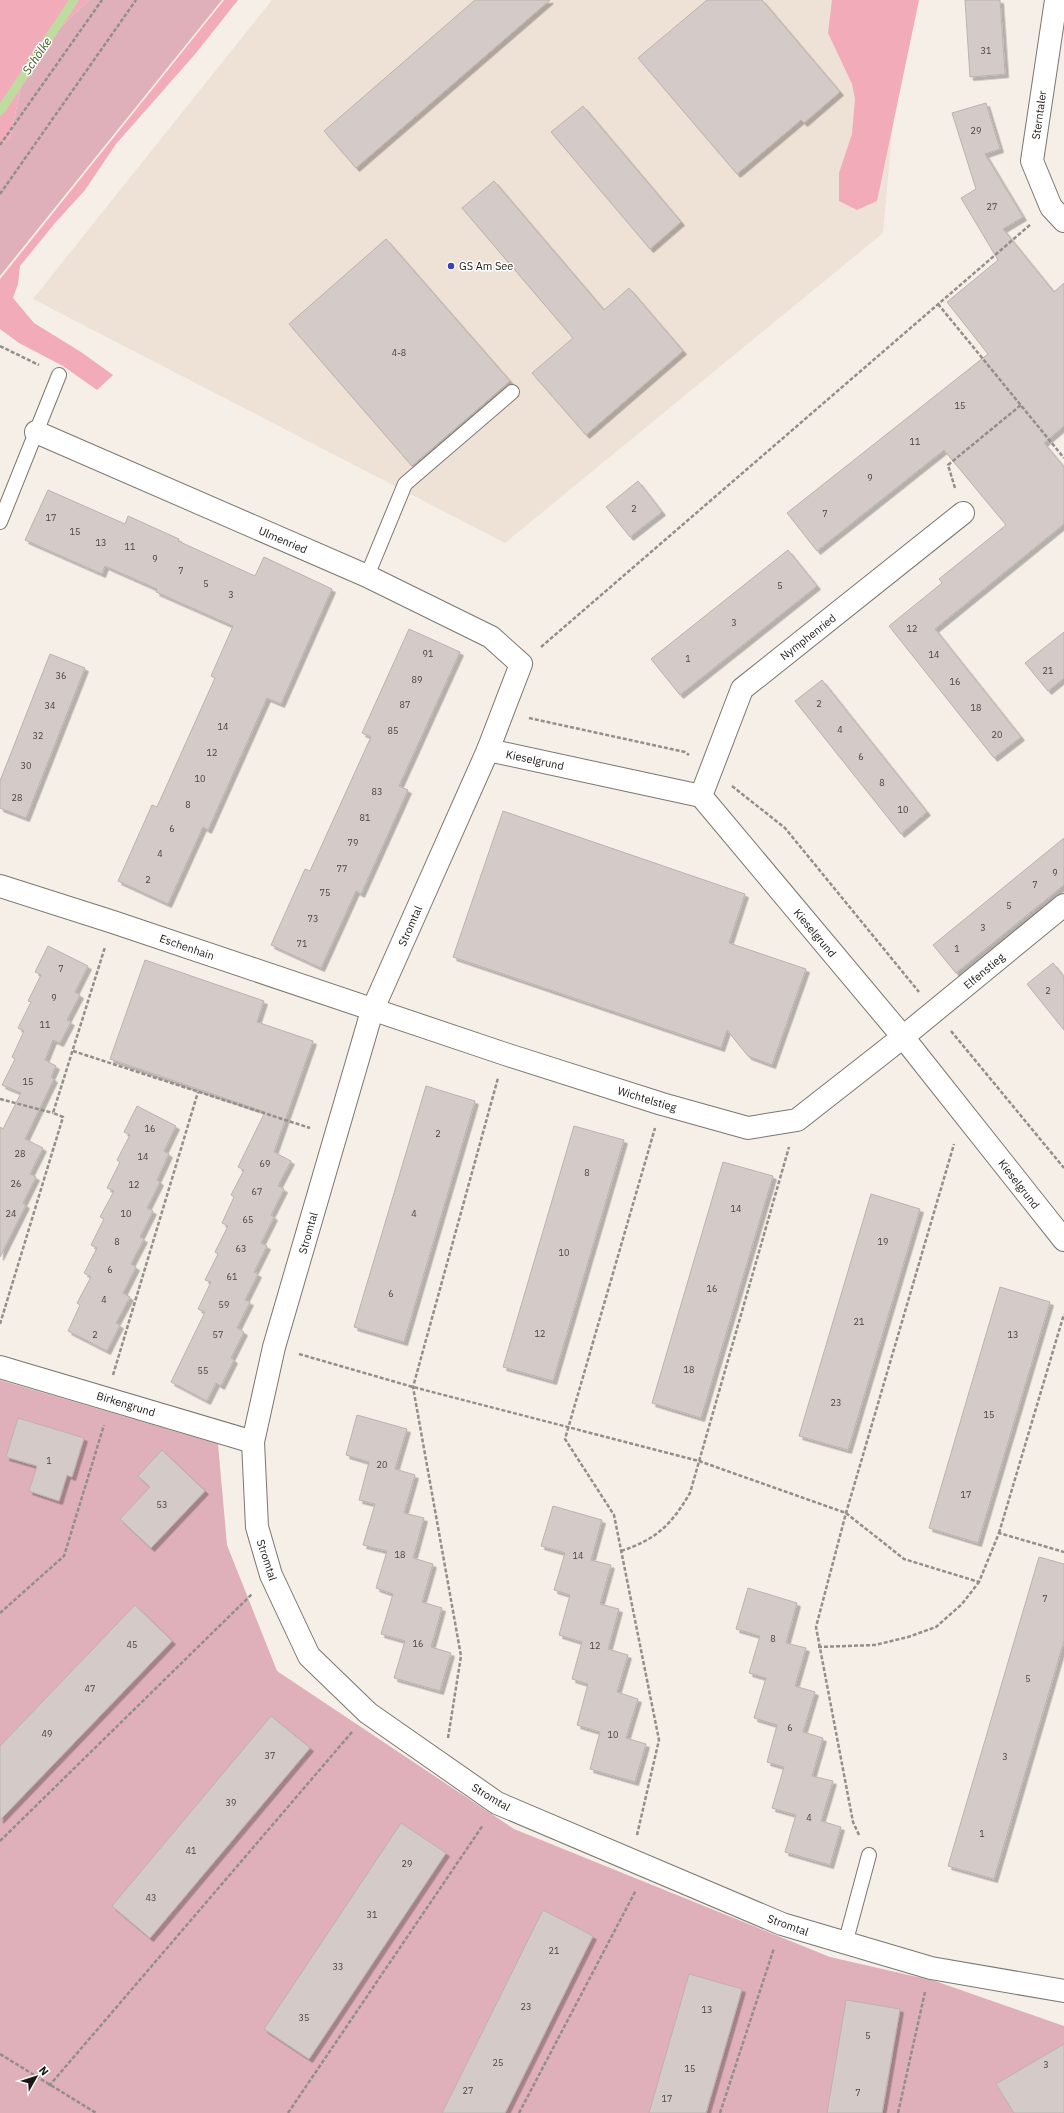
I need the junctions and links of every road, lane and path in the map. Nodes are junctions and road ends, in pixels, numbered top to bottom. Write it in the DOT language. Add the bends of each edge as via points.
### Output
graph roads {
  1 [pos="102,0"];
  2 [pos="136,0"];
  3 [pos="1056,0"];
  4 [pos="0,145"];
  5 [pos="0,194"];
  6 [pos="1058,214"];
  7 [pos="938,304"];
  8 [pos="0,346"];
  9 [pos="59,375"];
  10 [pos="512,392"];
  11 [pos="1021,405"];
  12 [pos="36,432"];
  13 [pos="1064,458"];
  14 [pos="963,513"];
  15 [pos="0,522"];
  16 [pos="366,576"];
  17 [pos="521,664"];
  18 [pos="488,750"];
  19 [pos="701,796"];
  20 [pos="0,886"];
  21 [pos="1064,905"];
  22 [pos="113,922"];
  23 [pos="372,1011"];
  24 [pos="903,1037"];
  25 [pos="73,1051"];
  26 [pos="505,1054"];
  27 [pos="198,1092"];
  28 [pos="0,1098"];
  29 [pos="662,1104"];
  30 [pos="53,1113"];
  31 [pos="963,1113"];
  32 [pos="797,1120"];
  33 [pos="336,1137"];
  34 [pos="1064,1240"];
  35 [pos="1064,1314"];
  36 [pos="0,1324"];
  37 [pos="274,1347"];
  38 [pos="0,1367"];
  39 [pos="413,1387"];
  40 [pos="108,1399"];
  41 [pos="568,1426"];
  42 [pos="253,1442"];
  43 [pos="699,1461"];
  44 [pos="846,1513"];
  45 [pos="999,1533"];
  46 [pos="621,1551"];
  47 [pos="1064,1552"];
  48 [pos="271,1575"];
  49 [pos="979,1582"];
  50 [pos="0,1614"];
  51 [pos="818,1647"];
  52 [pos="368,1713"];
  53 [pos="444,1766"];
  54 [pos="497,1803"];
  55 [pos="0,1841"];
  56 [pos="869,1855"];
  57 [pos="639,1864"];
  58 [pos="782,1924"];
  59 [pos="845,1944"];
  60 [pos="931,1968"];
  61 [pos="1064,1991"];
  62 [pos="0,2054"];
  63 [pos="49,2086"];
  64 [pos="96,2113"];
  65 [pos="288,2113"];
  66 [pos="520,2113"];
  67 [pos="720,2113"];
  68 [pos="898,2113"];
  1 -- 4 [label="path"];
  2 -- 5 [label="path"];
  3 -- 6 [label="street, Sterntaler" via="1032,161"];
  6 -- 7 [label="path"];
  7 -- 11 [label="path"];
  7 -- 17 [label="path"];
  8 -- 9 [label="path"];
  9 -- 12 [label="lane"];
  10 -- 16 [label="lane" via="405,484"];
  11 -- 13 [label="path"];
  11 -- 14 [label="path" via="948,465"];
  12 -- 15 [label="lane"];
  12 -- 16 [label="street, Ulmenried"];
  14 -- 19 [label="street, Nymphenried" via="742,689"];
  16 -- 17 [label="street, Ulmenried" via="491,637"];
  17 -- 18 [label="street, Stromtal"];
  18 -- 19 [label="street, Kieselgrund"];
  18 -- 23 [label="street, Stromtal"];
  19 -- 24 [label="street, Kieselgrund"];
  20 -- 22 [label="street, Eschenhain"];
  21 -- 24 [label="street, Elfenstieg"];
  22 -- 23 [label="street, Eschenhain"];
  22 -- 25 [label="path"];
  23 -- 26 [label="street, Wichtelstieg"];
  23 -- 33 [label="street, Stromtal"];
  24 -- 31 [label="street, Kieselgrund"];
  24 -- 32 [label="street, Wichtelstieg"];
  25 -- 27 [label="path"];
  25 -- 30 [label="path"];
  26 -- 29 [label="street, Wichtelstieg"];
  26 -- 39 [label="path"];
  27 -- 33 [label="path"];
  27 -- 40 [label="path"];
  28 -- 30 [label="path"];
  29 -- 32 [label="street, Wichtelstieg" via="748,1128"];
  29 -- 41 [label="path"];
  30 -- 36 [label="path" via="63,1117"];
  31 -- 34 [label="street, Kieselgrund"];
  31 -- 44 [label="path"];
  32 -- 43 [label="path"];
  33 -- 37 [label="street, Stromtal"];
  35 -- 45 [label="path"];
  37 -- 39 [label="path"];
  37 -- 42 [label="street, Stromtal"];
  38 -- 40 [label="street, Birkengrund"];
  39 -- 41 [label="path"];
  39 -- 53 [label="path" via="462,1656"];
  40 -- 42 [label="street, Birkengrund"];
  40 -- 50 [label="path" via="64,1556"];
  41 -- 43 [label="path"];
  41 -- 46 [label="path" via="565,1439 614,1515"];
  42 -- 48 [label="street, Stromtal" via="257,1527"];
  43 -- 44 [label="path"];
  43 -- 46 [label="path" via="690,1493 674,1519 643,1544"];
  44 -- 49 [label="path" via="904,1560"];
  44 -- 51 [label="path" via="816,1628"];
  45 -- 47 [label="path"];
  45 -- 49 [label="path"];
  46 -- 57 [label="path" via="659,1740"];
  48 -- 52 [label="street, Stromtal" via="309,1656"];
  48 -- 55 [label="path"];
  49 -- 51 [label="path" via="962,1604 936,1626 908,1637 875,1645"];
  51 -- 56 [label="path" via="853,1822"];
  52 -- 53 [label="street, Stromtal"];
  52 -- 63 [label="path"];
  53 -- 54 [label="street, Stromtal"];
  54 -- 57 [label="street, Stromtal"];
  54 -- 65 [label="path"];
  56 -- 59 [label="lane"];
  57 -- 58 [label="street, Stromtal"];
  57 -- 66 [label="path"];
  58 -- 59 [label="street, Stromtal"];
  58 -- 67 [label="path"];
  59 -- 60 [label="street, Stromtal"];
  60 -- 61 [label="street, Stromtal"];
  60 -- 68 [label="path"];
  62 -- 63 [label="path"];
  63 -- 64 [label="path"];
}
